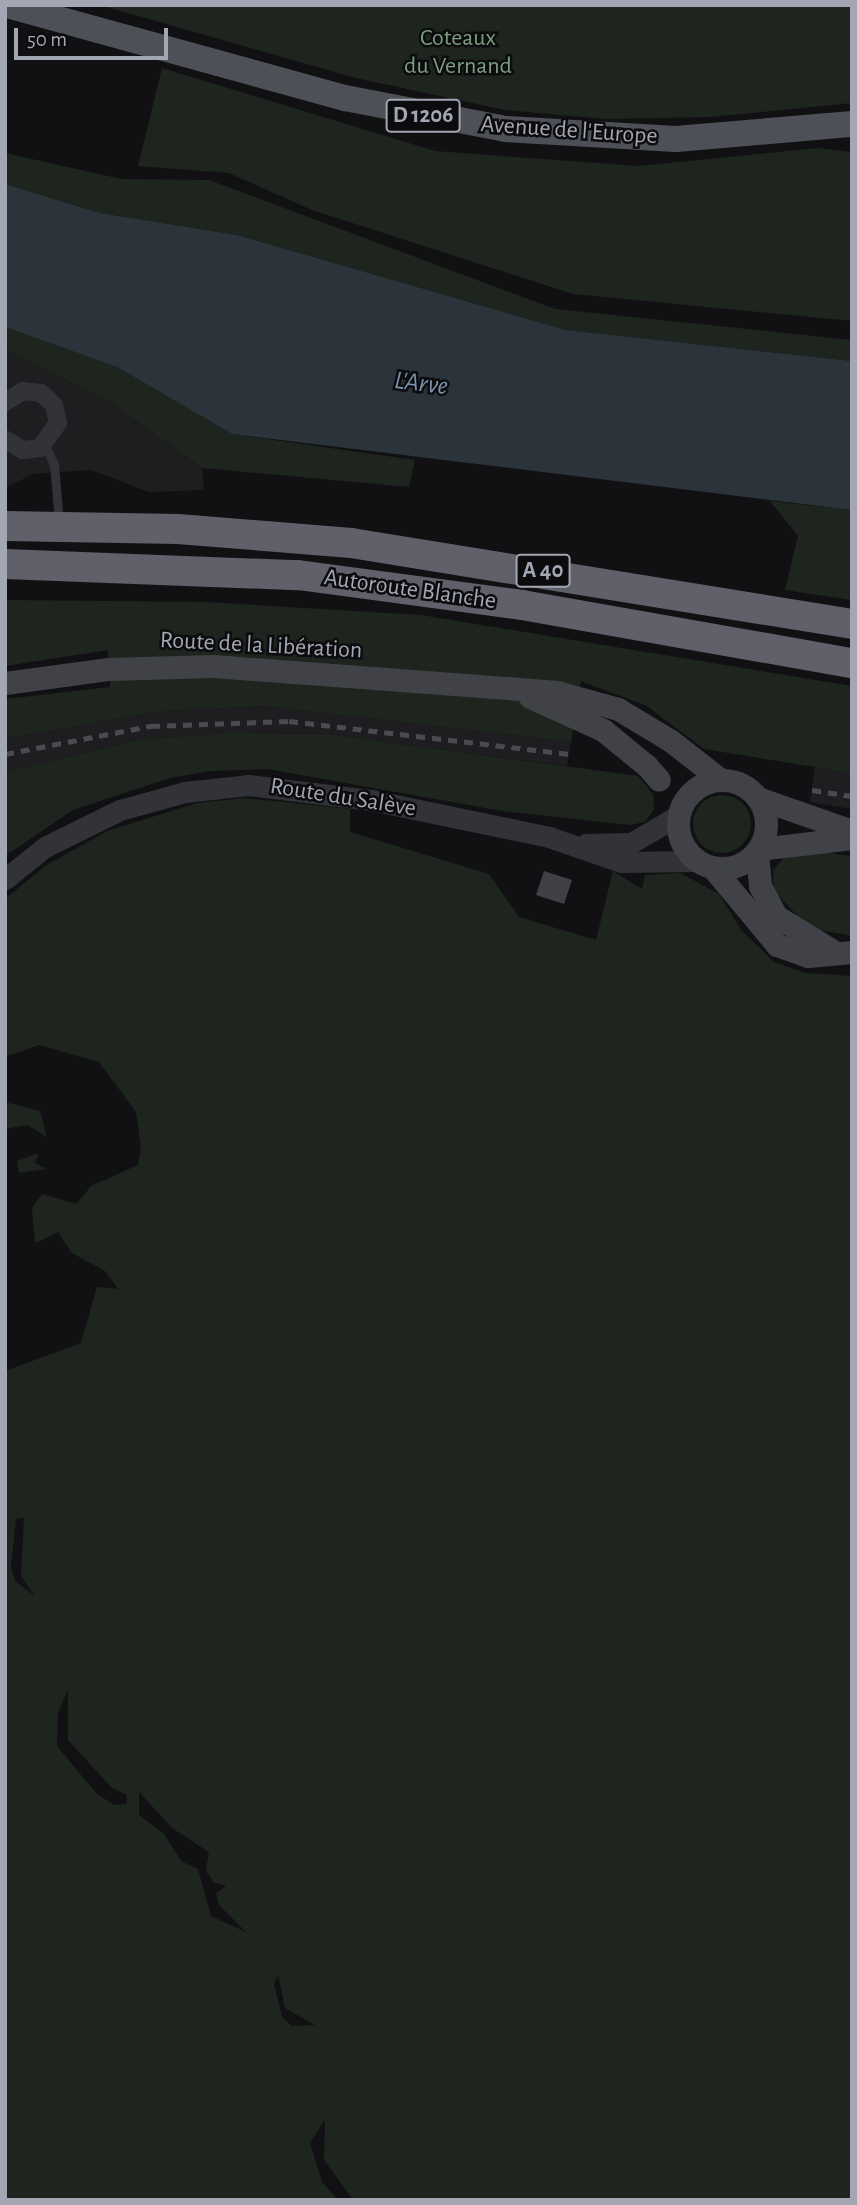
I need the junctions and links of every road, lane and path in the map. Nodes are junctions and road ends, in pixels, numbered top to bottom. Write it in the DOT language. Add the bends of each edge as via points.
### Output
graph roads {
  1 [pos="7,5"];
  2 [pos="852,124"];
  3 [pos="7,394"];
  4 [pos="5,439"];
  5 [pos="45,446"];
  6 [pos="23,450"];
  7 [pos="5,460"];
  8 [pos="5,525"];
  9 [pos="48,525"];
  10 [pos="5,564"];
  11 [pos="852,624"];
  12 [pos="852,663"];
  13 [pos="5,683"];
  14 [pos="515,691"];
  15 [pos="711,783"];
  16 [pos="757,796"];
  17 [pos="679,813"];
  18 [pos="852,831"];
  19 [pos="852,838"];
  20 [pos="574,844"];
  21 [pos="758,850"];
  22 [pos="705,864"];
  23 [pos="5,879"];
  24 [pos="847,953"];
  1 -- 2 [label="main road, Avenue de l'Europe / D 1206" via="345,98 506,129 676,139"];
  3 -- 5 [label="street" via="35,392 54,405 57,429"];
  4 -- 6 [label="street"];
  5 -- 6 [label="street"];
  5 -- 9 [label="lane" via="54,464"];
  6 -- 7 [label="street"];
  8 -- 9 [label="highway, Autoroute Blanche"];
  9 -- 11 [label="highway, Autoroute Blanche / A 40" via="405,550"];
  10 -- 12 [label="highway, Autoroute Blanche / A 40" via="298,575 522,605"];
  13 -- 14 [label="main road, Route de la Libération" via="109,669 265,668"];
  14 -- 15 [label="main road, Route de la Libération, bridge" via="578,696 618,709"];
  14 -- 17 [label="main road, Route de la Libération, bridge" via="603,730 659,779"];
  15 -- 16 [label="main road"];
  15 -- 17 [label="main road"];
  16 -- 18 [label="main road"];
  16 -- 21 [label="main road" via="766,818"];
  17 -- 20 [label="street, Route du Salève" via="631,843"];
  17 -- 22 [label="main road" via="681,841"];
  19 -- 21 [label="main road"];
  20 -- 22 [label="street, Route du Salève" via="621,862"];
  20 -- 23 [label="street, Route du Salève" via="314,789 227,786 161,797 99,818 45,847"];
  21 -- 22 [label="main road" via="732,867"];
  21 -- 24 [label="main road" via="760,886 776,916 803,938"];
  22 -- 24 [label="main road" via="777,945 808,956"];
}
